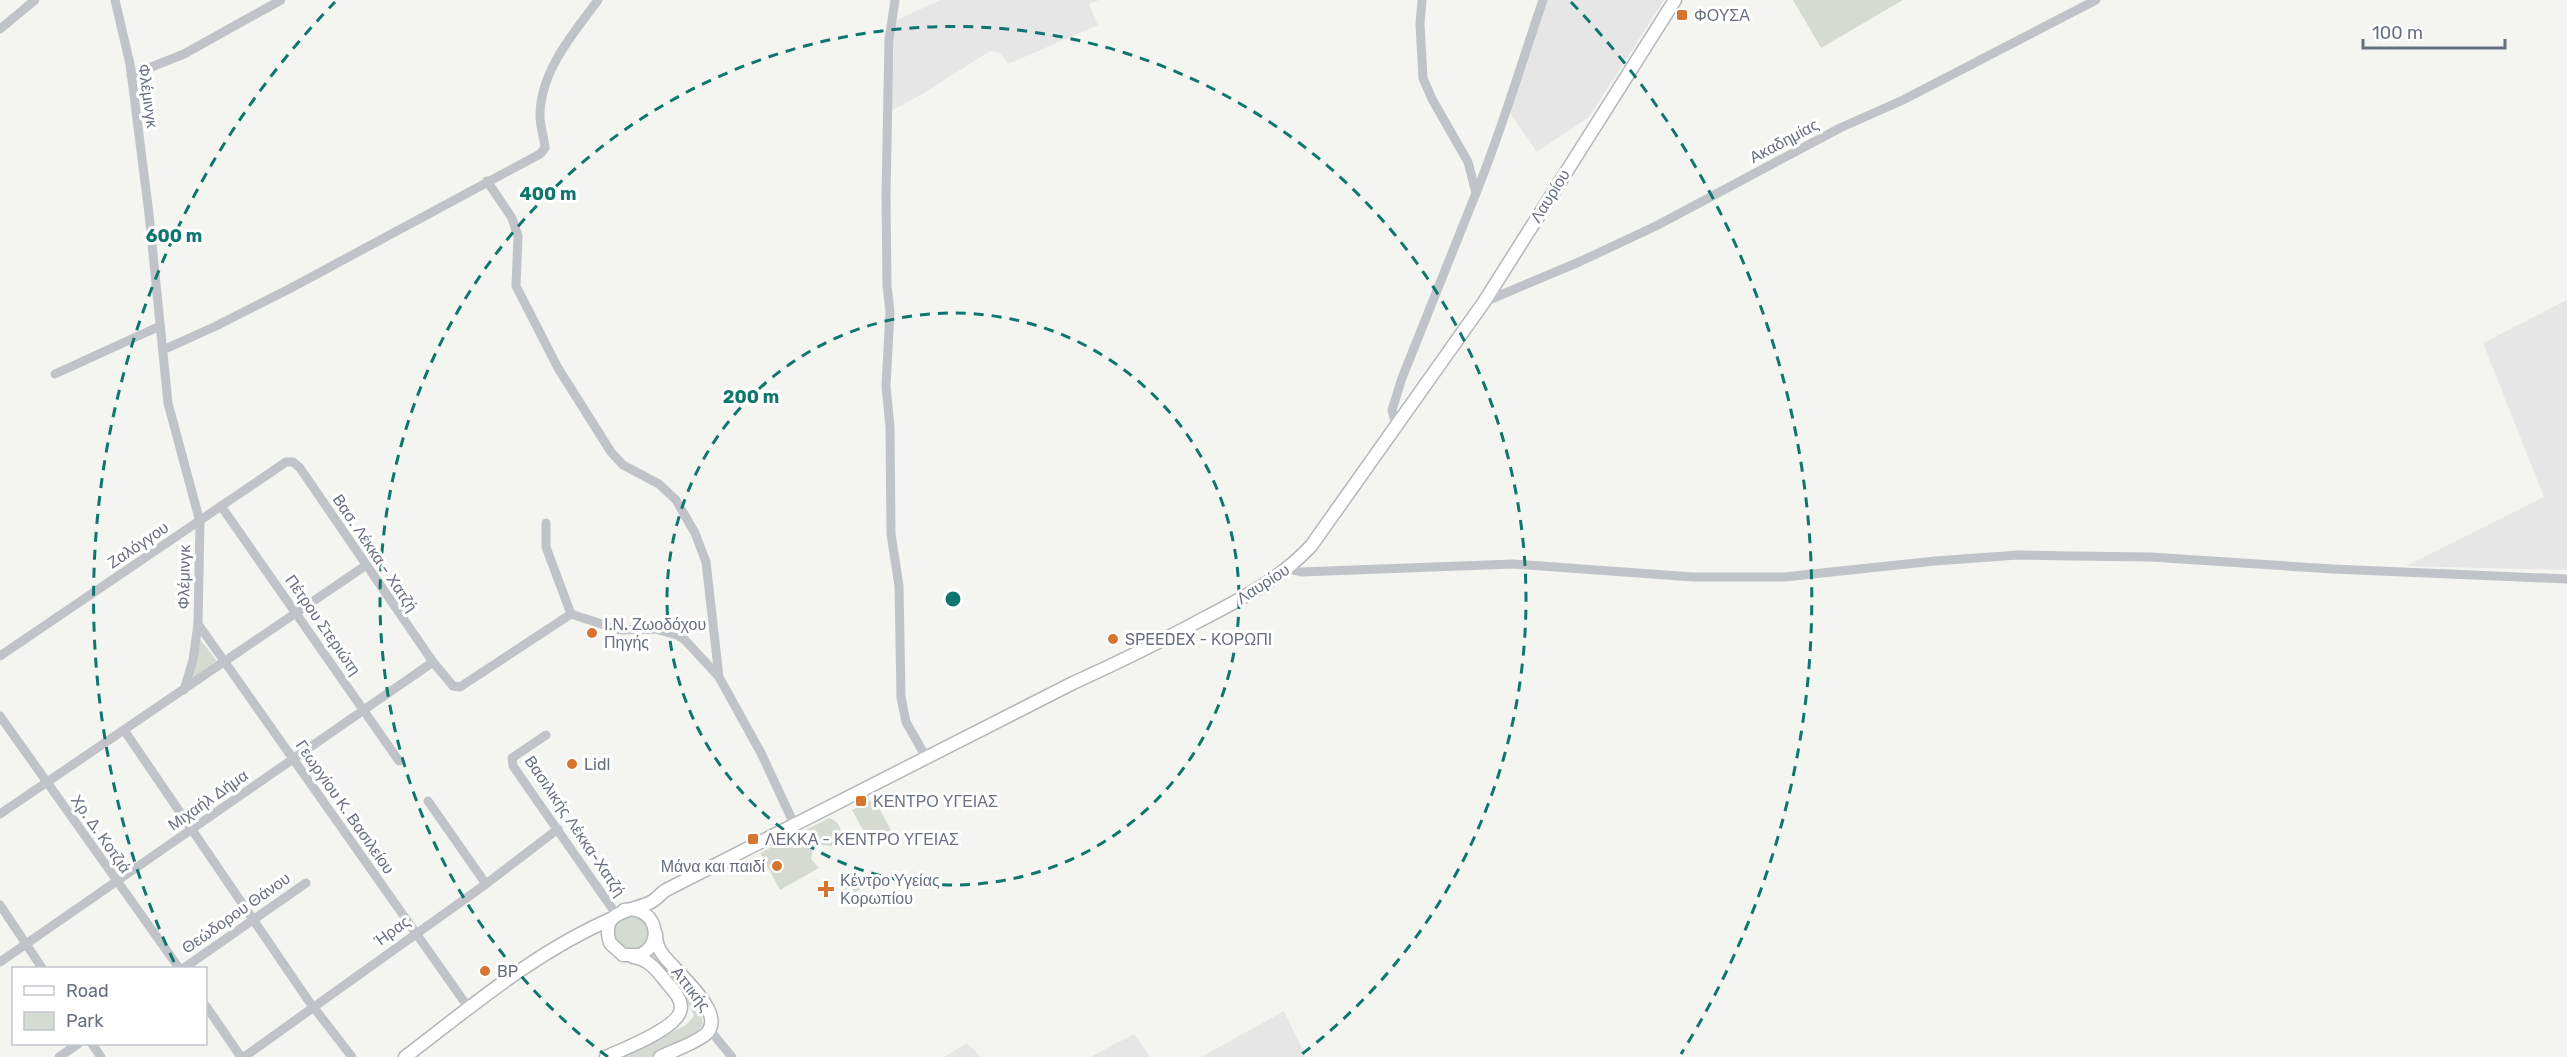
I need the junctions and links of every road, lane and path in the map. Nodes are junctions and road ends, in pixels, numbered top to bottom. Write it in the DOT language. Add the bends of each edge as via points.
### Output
graph roads {
  1 [pos="115,0"];
  2 [pos="281,0"];
  3 [pos="598,0"];
  4 [pos="895,0"];
  5 [pos="1422,0"];
  6 [pos="1543,0"];
  7 [pos="1675,0"];
  8 [pos="2096,0"];
  9 [pos="33,1"];
  10 [pos="0,29"];
  11 [pos="131,75"];
  12 [pos="487,181"];
  13 [pos="1476,193"];
  14 [pos="1484,302"];
  15 [pos="159,326"];
  16 [pos="163,350"];
  17 [pos="55,374"];
  18 [pos="1396,428"];
  19 [pos="293,462"];
  20 [pos="221,506"];
  21 [pos="200,522"];
  22 [pos="546,523"];
  23 [pos="365,566"];
  24 [pos="1288,569"];
  25 [pos="2567,579"];
  26 [pos="296,612"];
  27 [pos="571,614"];
  28 [pos="198,624"];
  29 [pos="0,656"];
  30 [pos="224,661"];
  31 [pos="433,662"];
  32 [pos="719,677"];
  33 [pos="184,690"];
  34 [pos="363,709"];
  35 [pos="0,716"];
  36 [pos="124,730"];
  37 [pos="546,735"];
  38 [pos="926,757"];
  39 [pos="293,759"];
  40 [pos="399,761"];
  41 [pos="46,782"];
  42 [pos="428,801"];
  43 [pos="0,814"];
  44 [pos="795,826"];
  45 [pos="558,829"];
  46 [pos="192,830"];
  47 [pos="117,882"];
  48 [pos="306,883"];
  49 [pos="486,884"];
  50 [pos="675,886"];
  51 [pos="0,905"];
  52 [pos="618,914"];
  53 [pos="253,919"];
  54 [pos="654,927"];
  55 [pos="416,933"];
  56 [pos="581,934"];
  57 [pos="26,944"];
  58 [pos="613,947"];
  59 [pos="631,956"];
  60 [pos="0,962"];
  61 [pos="41,967"];
  62 [pos="178,967"];
  63 [pos="187,967"];
  64 [pos="207,1007"];
  65 [pos="468,1007"];
  66 [pos="314,1008"];
  67 [pos="709,1029"];
  68 [pos="76,1045"];
  69 [pos="58,1057"];
  70 [pos="243,1057"];
  71 [pos="352,1057"];
  72 [pos="405,1057"];
  73 [pos="606,1057"];
  74 [pos="660,1057"];
  75 [pos="732,1057"];
  1 -- 11 [label="street, Φλέμινγκ"];
  2 -- 11 [label="street" via="184,54"];
  3 -- 12 [label="street" via="547,78 540,118 544,148 531,160"];
  4 -- 38 [label="street" via="889,50 886,196 891,534 899,596 901,697 906,722"];
  5 -- 13 [label="street" via="1419,24 1424,78 1468,162"];
  6 -- 13 [label="street"];
  7 -- 14 [label="main road, Λαυρίου"];
  8 -- 14 [label="street, Ακαδημίας" via="1903,100 1840,128 1656,226"];
  9 -- 10 [label="street"];
  11 -- 15 [label="street, Φλέμινγκ"];
  12 -- 16 [label="street" via="310,278"];
  12 -- 32 [label="street" via="512,218 518,236 516,286 558,368 611,452 676,500 695,533 706,562"];
  13 -- 18 [label="street" via="1402,378 1392,410"];
  14 -- 18 [label="main road, Λαυρίου"];
  15 -- 16 [label="street, Φλέμινγκ"];
  15 -- 17 [label="street"];
  16 -- 21 [label="street, Φλέμινγκ" via="168,403"];
  18 -- 24 [label="main road, Λαυρίου" via="1311,546"];
  19 -- 20 [label="street, Ζαλόγγου" via="286,462"];
  19 -- 23 [label="street, Βασ. Λέκκα - Χατζή"];
  20 -- 21 [label="street, Ζαλόγγου"];
  20 -- 26 [label="street, Πέτρου Στεριώτη"];
  21 -- 28 [label="street, Φλέμινγκ"];
  21 -- 29 [label="street, Ζαλόγγου"];
  22 -- 27 [label="street" via="546,547"];
  23 -- 26 [label="street"];
  23 -- 31 [label="street, Βασ. Λέκκα - Χατζή"];
  24 -- 25 [label="street" via="1301,572 1513,564 1693,577 1784,577 1923,562 2062,555"];
  24 -- 38 [label="main road, Λαυρίου" via="1260,589 1134,655"];
  26 -- 30 [label="street"];
  26 -- 34 [label="street, Πέτρου Στεριώτη"];
  27 -- 31 [label="street, Βασ. Λέκκα - Χατζή" via="460,687 453,686"];
  27 -- 32 [label="street" via="620,630 655,629 676,635"];
  28 -- 30 [label="street, Γεωργίου Κ. Βασιλείου"];
  28 -- 33 [label="street, Φλέμινγκ"];
  30 -- 33 [label="street"];
  30 -- 39 [label="street, Γεωργίου Κ. Βασιλείου"];
  31 -- 34 [label="street, Μιχαήλ Δήμα"];
  32 -- 44 [label="street"];
  33 -- 36 [label="street"];
  34 -- 39 [label="street, Μιχαήλ Δήμα"];
  34 -- 40 [label="street, Πέτρου Στεριώτη"];
  35 -- 41 [label="street, Χρ. Δ. Κοτζιά"];
  36 -- 41 [label="street"];
  36 -- 46 [label="street"];
  37 -- 45 [label="street, Βασιλικής Λέκκα-Χατζή" via="512,762"];
  38 -- 44 [label="main road, Λαυρίου"];
  39 -- 46 [label="street, Μιχαήλ Δήμα"];
  39 -- 55 [label="street, Γεωργίου Κ. Βασιλείου"];
  41 -- 43 [label="street"];
  41 -- 47 [label="street, Χρ. Δ. Κοτζιά"];
  42 -- 49 [label="street"];
  44 -- 50 [label="main road, Λαυρίου"];
  45 -- 49 [label="street, Ήρας"];
  45 -- 52 [label="street, Βασιλικής Λέκκα-Χατζή"];
  46 -- 47 [label="street, Μιχαήλ Δήμα"];
  46 -- 53 [label="street"];
  47 -- 57 [label="street, Μιχαήλ Δήμα"];
  47 -- 62 [label="street, Χρ. Δ. Κοτζιά"];
  48 -- 53 [label="street, Θεώδορου Θάνου"];
  49 -- 55 [label="street, Ήρας"];
  50 -- 52 [label="main road, Λαυρίου" via="649,903"];
  50 -- 54 [label="main road" via="658,904"];
  51 -- 57 [label="street"];
  52 -- 54 [label="main road" via="642,911"];
  52 -- 56 [label="main road, Λαυρίου"];
  52 -- 58 [label="main road" via="608,933"];
  53 -- 63 [label="street, Θεώδορου Θάνου"];
  53 -- 66 [label="street"];
  54 -- 59 [label="main road" via="654,941 647,951"];
  54 -- 67 [label="main road, Αττικής" via="660,951 709,1009"];
  55 -- 65 [label="street, Γεωργίου Κ. Βασιλείου"];
  55 -- 66 [label="street, Ήρας"];
  56 -- 58 [label="main road" via="598,934"];
  56 -- 65 [label="main road, Λαυρίου" via="503,980"];
  57 -- 60 [label="street, Μιχαήλ Δήμα"];
  57 -- 61 [label="street"];
  58 -- 59 [label="main road"];
  59 -- 73 [label="main road, Αττικής" via="654,968 678,998 680,1015 671,1025"];
  64 -- 70 [label="street"];
  65 -- 72 [label="main road, Λαυρίου"];
  66 -- 70 [label="street, Ήρας"];
  66 -- 71 [label="street"];
  67 -- 74 [label="main road, Αττικής"];
  67 -- 75 [label="street"];
  68 -- 69 [label="street"];
}
